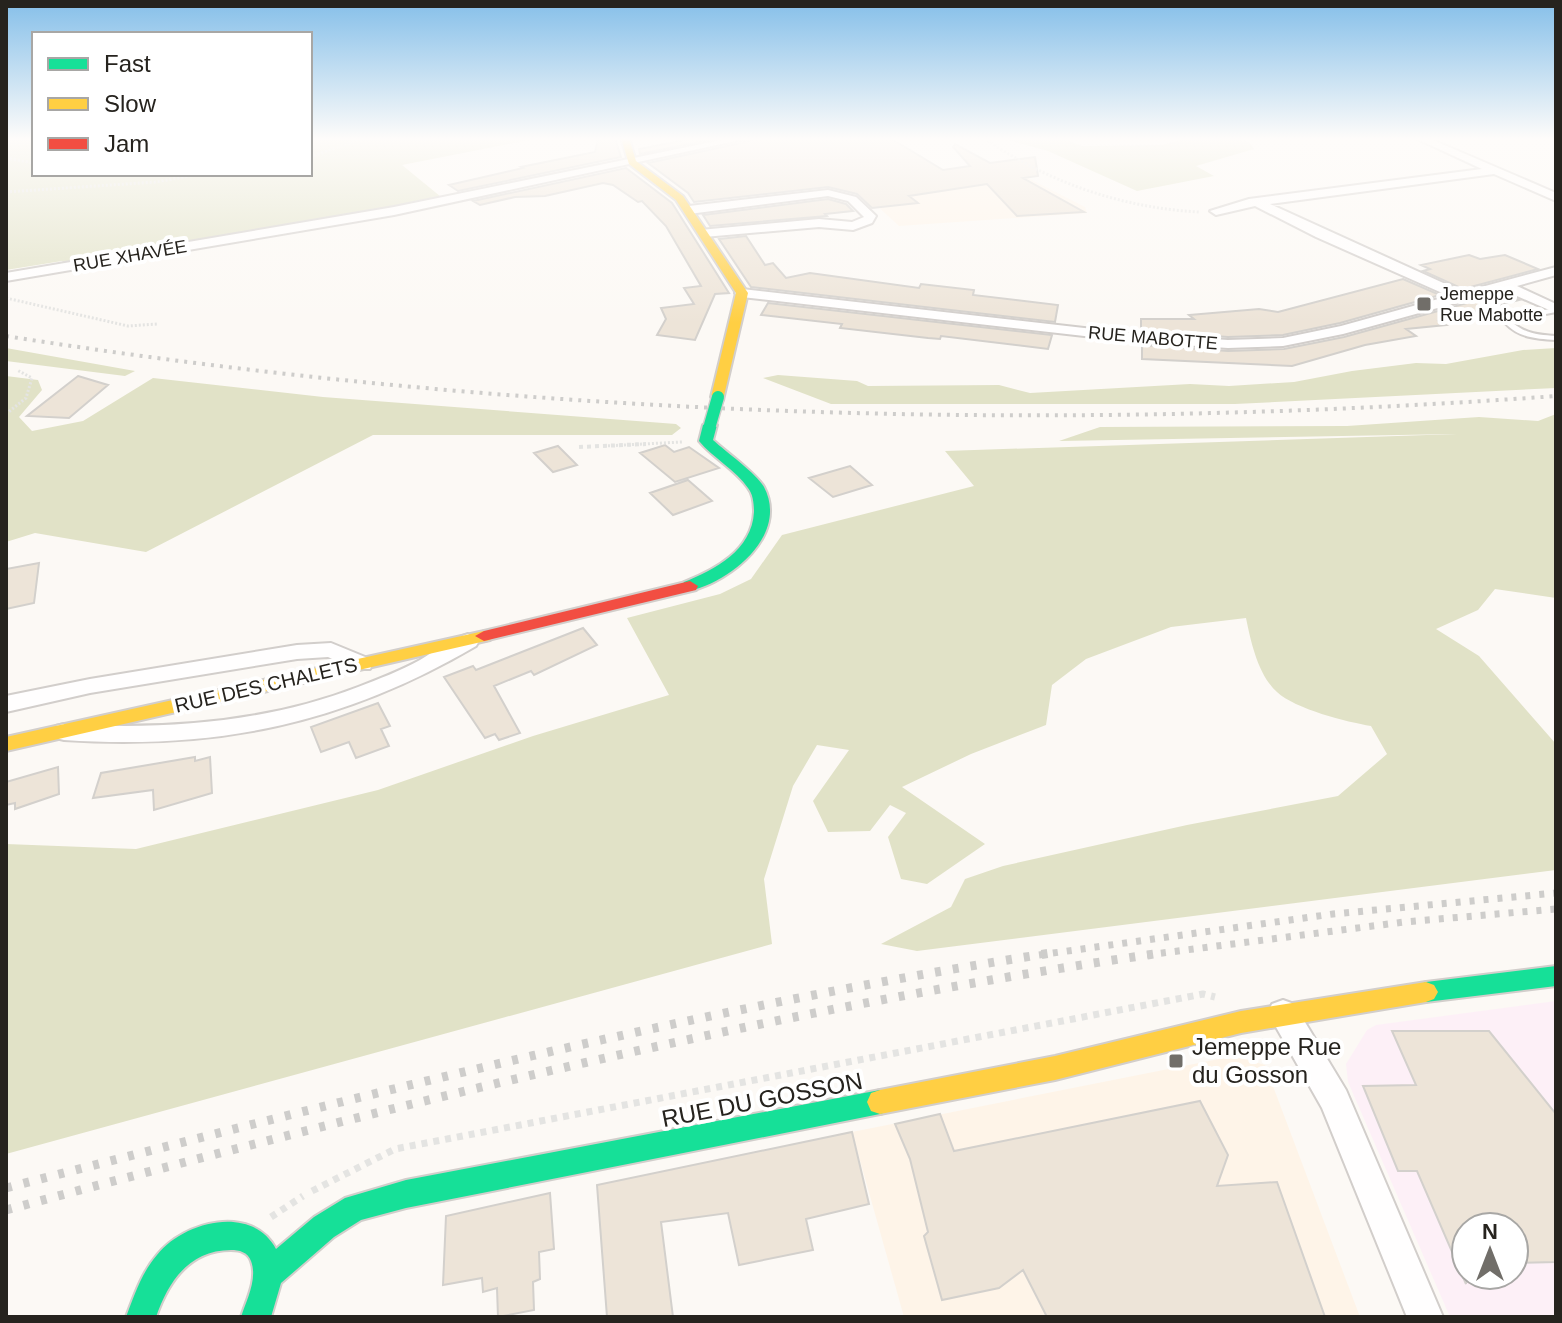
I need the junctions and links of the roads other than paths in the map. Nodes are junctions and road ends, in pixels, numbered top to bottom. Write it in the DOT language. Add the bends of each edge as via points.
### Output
graph roads {
  1 [pos="449,200"];
  2 [pos="681,200"];
  3 [pos="773,200"];
  4 [pos="853,200"];
  5 [pos="1274,200"];
  6 [pos="1257,202"];
  7 [pos="689,210"];
  8 [pos="1216,211"];
  9 [pos="704,233"];
  10 [pos="1556,271"];
  11 [pos="6,277"];
  12 [pos="1506,286"];
  13 [pos="742,293"];
  14 [pos="1462,297"];
  15 [pos="1556,310"];
  16 [pos="1556,338"];
  17 [pos="472,639"];
  18 [pos="362,664"];
  19 [pos="6,704"];
  20 [pos="59,732"];
  21 [pos="6,744"];
  22 [pos="1556,976"];
  23 [pos="1283,1013"];
  24 [pos="270,1273"];
  25 [pos="141,1317"];
  26 [pos="256,1317"];
  27 [pos="1425,1317"];
  1 -- 11 [label="street, RUE XHAVÉE"];
  2 -- 7 [label="street"];
  3 -- 7 [label="street"];
  4 -- 9 [label="street" via="870,216 853,226 819,223"];
  5 -- 6 [label="street"];
  6 -- 8 [label="street"];
  6 -- 14 [label="street"];
  7 -- 9 [label="street"];
  9 -- 13 [label="street"];
  10 -- 12 [label="street, RUE MABOTTE"];
  12 -- 14 [label="street, RUE MABOTTE"];
  12 -- 15 [label="street"];
  13 -- 14 [label="street, RUE MABOTTE" via="1195,344 1283,342"];
  13 -- 17 [label="street, RUE DES CHALETS, bridge" via="708,433 761,496 759,525 750,547 732,566 705,579 619,606"];
  15 -- 16 [label="lane" via="1509,323 1516,332"];
  17 -- 18 [label="street, RUE DES CHALETS"];
  17 -- 20 [label="street, RUE DES CHALETS" via="378,688 244,726 151,737"];
  18 -- 19 [label="street" via="331,650"];
  18 -- 20 [label="street, RUE DES CHALETS"];
  20 -- 21 [label="street, RUE DES CHALETS"];
  22 -- 23 [label="street, RUE DU GOSSON"];
  23 -- 24 [label="street, RUE DU GOSSON" via="1055,1068 406,1194 355,1208"];
  23 -- 27 [label="street" via="1335,1100"];
  24 -- 25 [label="street" via="265,1254 253,1241 234,1234 210,1236 181,1251 156,1276 144,1297"];
  24 -- 26 [label="street"];
}
